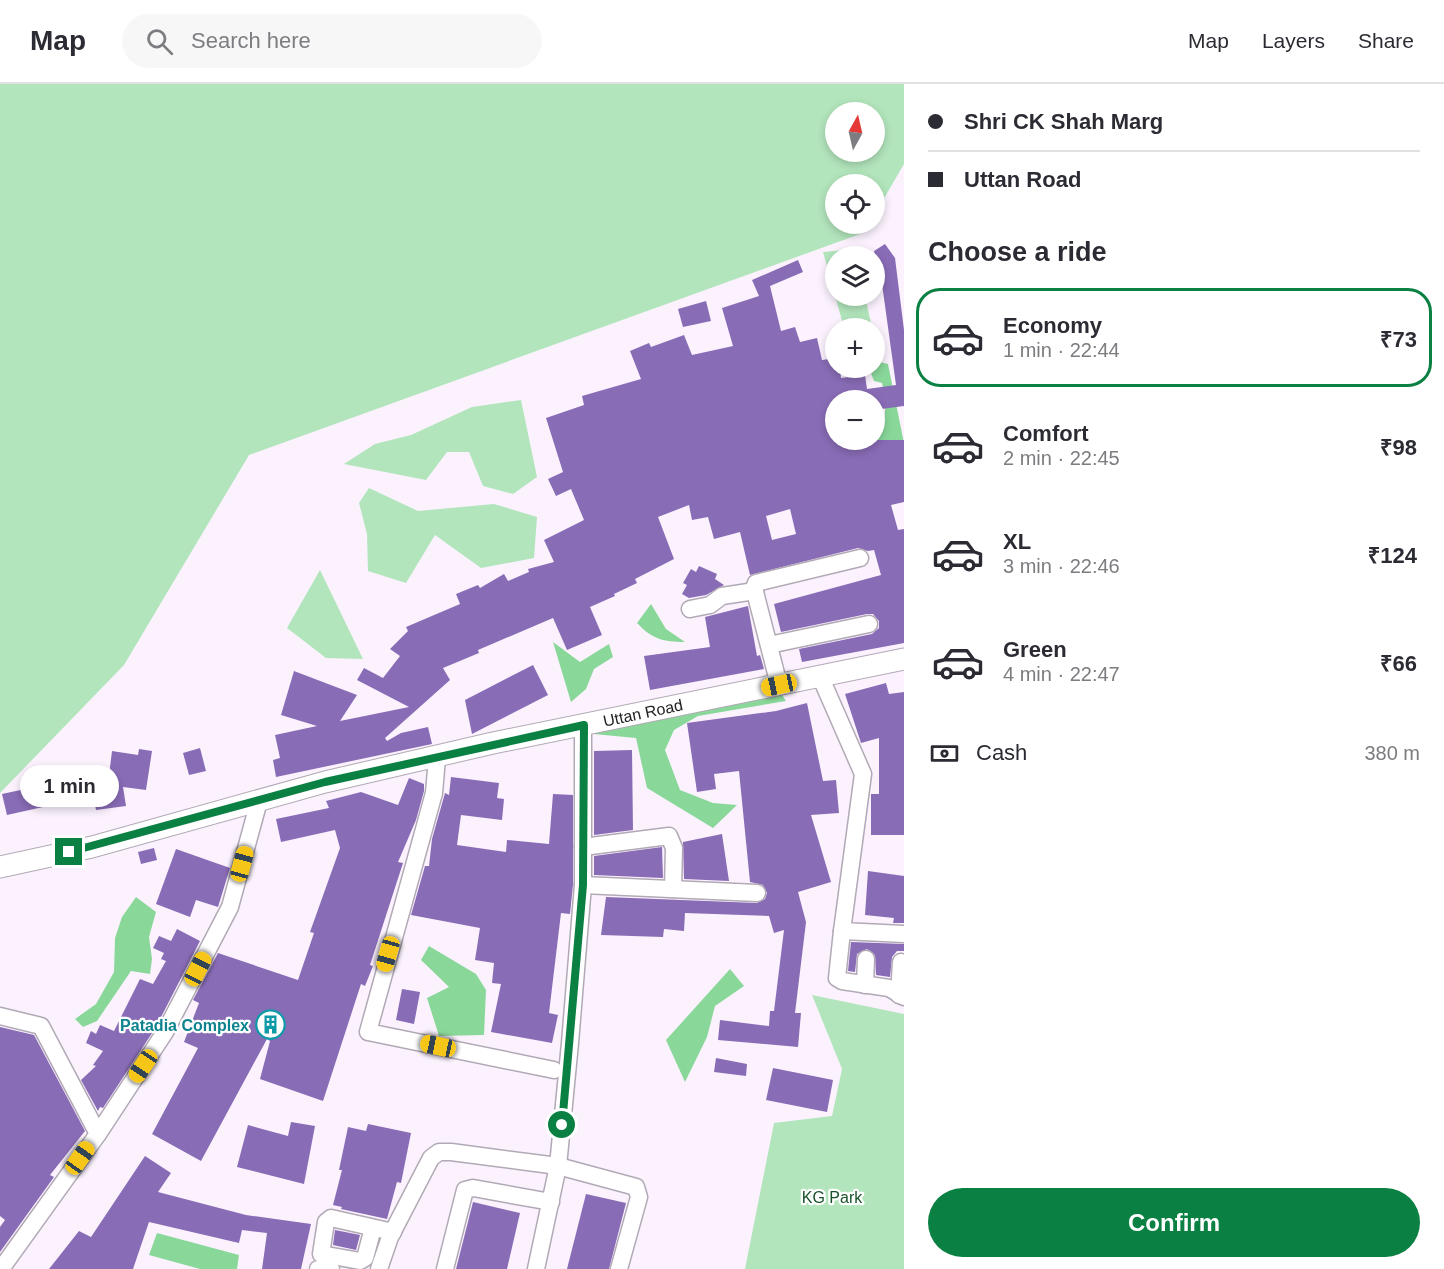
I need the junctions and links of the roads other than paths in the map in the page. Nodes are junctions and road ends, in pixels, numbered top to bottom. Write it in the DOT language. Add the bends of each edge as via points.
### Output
graph roads {
  1 [pos="860,558"];
  2 [pos="755,591"];
  3 [pos="690,609"];
  4 [pos="869,624"];
  5 [pos="769,645"];
  6 [pos="904,658"];
  7 [pos="820,676"];
  8 [pos="779,685"];
  9 [pos="584,725"];
  10 [pos="437,758"];
  11 [pos="259,801"];
  12 [pos="583,847"];
  13 [pos="0,867"];
  14 [pos="583,885"];
  15 [pos="673,888"];
  16 [pos="757,893"];
  17 [pos="842,931"];
  18 [pos="904,934"];
  19 [pos="867,959"];
  20 [pos="901,962"];
  21 [pos="865,985"];
  22 [pos="901,996"];
  23 [pos="0,1016"];
  24 [pos="554,1070"];
  25 [pos="98,1134"];
  26 [pos="558,1166"];
  27 [pos="551,1202"];
  28 [pos="373,1228"];
  29 [pos="393,1232"];
  30 [pos="1,1269"];
  31 [pos="318,1269"];
  32 [pos="330,1269"];
  33 [pos="379,1269"];
  34 [pos="445,1269"];
  35 [pos="536,1269"];
  36 [pos="619,1269"];
  1 -- 2 [label="street" via="756,583"];
  2 -- 3 [label="street" via="722,596 710,605"];
  2 -- 5 [label="street"];
  4 -- 5 [label="street"];
  5 -- 8 [label="street"];
  6 -- 7 [label="street, Uttan Road"];
  7 -- 8 [label="street, Uttan Road"];
  7 -- 17 [label="street" via="863,774"];
  8 -- 9 [label="street, Uttan Road"];
  9 -- 10 [label="street, Uttan Road"];
  9 -- 12 [label="street"];
  10 -- 11 [label="street, Uttan Road"];
  10 -- 24 [label="street" via="434,792 368,1032"];
  11 -- 13 [label="street, Uttan Road" via="92,847"];
  11 -- 25 [label="street" via="230,907 165,1032"];
  12 -- 14 [label="street"];
  12 -- 15 [label="street" via="669,836 674,848"];
  14 -- 15 [label="street"];
  14 -- 26 [label="street"];
  15 -- 16 [label="street"];
  17 -- 18 [label="street"];
  17 -- 21 [label="street" via="837,978"];
  19 -- 21 [label="street"];
  20 -- 22 [label="street"];
  21 -- 22 [label="street" via="889,988"];
  23 -- 25 [label="street" via="41,1026"];
  25 -- 30 [label="street"];
  26 -- 27 [label="street"];
  26 -- 29 [label="street" via="439,1152 431,1158"];
  26 -- 36 [label="street" via="636,1188 639,1197"];
  27 -- 34 [label="street" via="473,1188 465,1190"];
  27 -- 35 [label="street"];
  28 -- 29 [label="street"];
  29 -- 33 [label="street"];
  31 -- 32 [label="street"];
}
